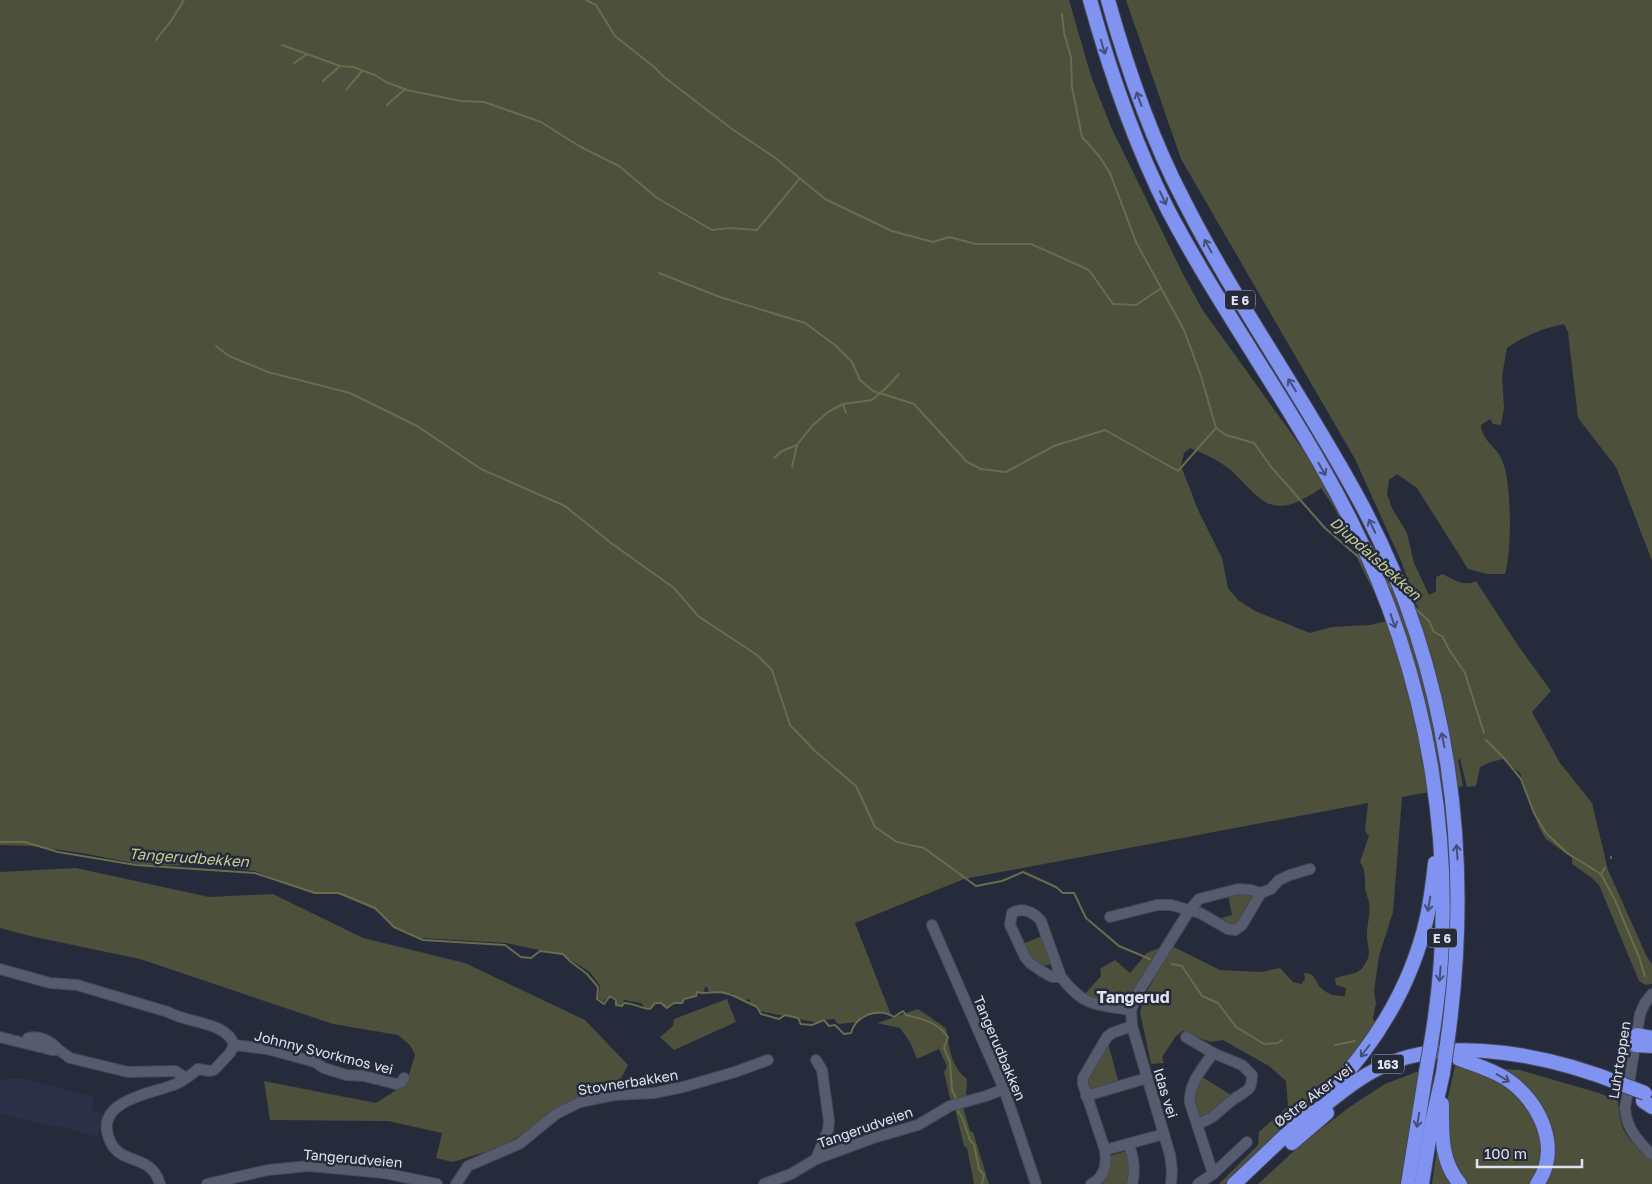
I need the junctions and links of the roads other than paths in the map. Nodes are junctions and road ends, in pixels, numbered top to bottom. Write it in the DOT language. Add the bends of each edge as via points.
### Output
graph roads {
  1 [pos="1090,0"];
  2 [pos="1108,0"];
  3 [pos="1439,838"];
  4 [pos="1310,869"];
  5 [pos="1261,893"];
  6 [pos="1188,911"];
  7 [pos="1110,917"];
  8 [pos="932,926"];
  9 [pos="0,969"];
  10 [pos="1061,977"];
  11 [pos="1652,994"];
  12 [pos="1131,1010"];
  13 [pos="1132,1026"];
  14 [pos="0,1037"];
  15 [pos="1186,1037"];
  16 [pos="28,1038"];
  17 [pos="1652,1038"];
  18 [pos="1636,1040"];
  19 [pos="234,1045"];
  20 [pos="1652,1046"];
  21 [pos="59,1050"];
  22 [pos="1213,1053"];
  23 [pos="1491,1056"];
  24 [pos="1459,1059"];
  25 [pos="768,1060"];
  26 [pos="816,1060"];
  27 [pos="1442,1074"];
  28 [pos="186,1078"];
  29 [pos="404,1078"];
  30 [pos="1147,1078"];
  31 [pos="1004,1089"];
  32 [pos="1086,1096"];
  33 [pos="1649,1099"];
  34 [pos="1305,1119"];
  35 [pos="1197,1124"];
  36 [pos="1164,1134"];
  37 [pos="1247,1142"];
  38 [pos="1129,1144"];
  39 [pos="1105,1150"];
  40 [pos="1652,1155"];
  41 [pos="816,1159"];
  42 [pos="1213,1174"];
  43 [pos="791,1179"];
  44 [pos="160,1184"];
  45 [pos="207,1184"];
  46 [pos="437,1184"];
  47 [pos="456,1184"];
  48 [pos="764,1184"];
  49 [pos="1036,1184"];
  50 [pos="1091,1184"];
  51 [pos="1132,1184"];
  52 [pos="1172,1184"];
  53 [pos="1198,1184"];
  54 [pos="1234,1184"];
  55 [pos="1247,1184"];
  56 [pos="1408,1184"];
  57 [pos="1422,1184"];
  58 [pos="1460,1184"];
  59 [pos="1537,1184"];
  1 -- 3 [label="highway, E 6, one-way" via="1126,113 1167,207 1324,473 1374,571 1397,631 1415,693 1430,765"];
  27 -- 2 [label="highway, E 6, one-way, bridge" via="1457,948 1457,845 1444,740 1418,638 1390,564 1364,509 1209,248 1171,176 1139,100"];
  3 -- 34 [label="highway, one-way" via="1428,915 1403,988 1366,1049"];
  3 -- 56 [label="highway, E 6, one-way, bridge" via="1443,893 1441,969"];
  4 -- 5 [label="street" via="1279,880"];
  5 -- 6 [label="street" via="1238,889 1199,899"];
  5 -- 6 [label="street" via="1242,925 1235,930"];
  6 -- 7 [label="street" via="1171,905 1157,905"];
  6 -- 12 [label="street, Idas vei" via="1144,981"];
  8 -- 31 [label="street, Tangerudbakken"];
  9 -- 19 [label="street, Johnny Svorkmos vei" via="50,983 77,985 220,1029 230,1036"];
  10 -- 10 [label="street" via="1052,977 1025,957 1010,925 1012,913 1021,910 1036,915 1041,921"];
  10 -- 12 [label="street" via="1084,1001"];
  11 -- 18 [label="street, Luhrtoppen" via="1643,1007"];
  12 -- 13 [label="street, Idas vei"];
  13 -- 30 [label="street, Idas vei"];
  13 -- 32 [label="street" via="1107,1037 1083,1078"];
  14 -- 21 [label="street"];
  15 -- 22 [label="street"];
  16 -- 21 [label="street" via="48,1040"];
  17 -- 18 [label="highway"];
  18 -- 20 [label="highway"];
  18 -- 40 [label="street, Luhrtoppen" via="1625,1114 1633,1134"];
  19 -- 28 [label="street, Johnny Svorkmos vei" via="214,1070 198,1069"];
  19 -- 29 [label="street, Johnny Svorkmos vei" via="267,1049 349,1075 396,1084"];
  21 -- 28 [label="street" via="70,1058 128,1072 175,1071"];
  22 -- 35 [label="street" via="1196,1077 1190,1096"];
  22 -- 35 [label="street" via="1242,1065 1252,1075 1252,1084 1218,1114"];
  23 -- 24 [label="highway, Østre Aker vei / 163"];
  23 -- 33 [label="highway, 163, bridge" via="1613,1084"];
  23 -- 34 [label="highway, Østre Aker vei / 163" via="1439,1051 1390,1062 1360,1079"];
  24 -- 55 [label="highway, Østre Aker vei / 163" via="1413,1064 1371,1081 1306,1130"];
  24 -- 59 [label="highway, one-way" via="1510,1081 1537,1112 1547,1138 1548,1154"];
  25 -- 47 [label="street, Stovnerbakken" via="683,1087 580,1102 556,1114 519,1144 468,1166"];
  26 -- 41 [label="street" via="822,1070 829,1120"];
  27 -- 57 [label="highway, E 6"];
  27 -- 58 [label="highway, E 6" via="1443,1148 1451,1172"];
  28 -- 44 [label="street, Johnny Svorkmos vei" via="175,1085 126,1101 115,1109 107,1123 108,1135 116,1150 152,1168"];
  30 -- 32 [label="street"];
  30 -- 36 [label="street, Idas vei"];
  31 -- 41 [label="street, Tangerudveien" via="950,1106 918,1125"];
  31 -- 49 [label="street, Tangerudbakken"];
  32 -- 39 [label="street"];
  34 -- 54 [label="highway, Østre Aker vei / 163"];
  35 -- 42 [label="street"];
  36 -- 38 [label="street"];
  36 -- 52 [label="street, Idas vei" via="1170,1155"];
  37 -- 42 [label="street"];
  38 -- 39 [label="street"];
  38 -- 51 [label="street" via="1135,1175"];
  39 -- 50 [label="street" via="1106,1166"];
  41 -- 43 [label="street, Tangerudveien"];
  42 -- 53 [label="street"];
  43 -- 48 [label="street, Tangerudveien"];
  45 -- 46 [label="street, Tangerudveien" via="268,1170 309,1166 384,1173"];
}
